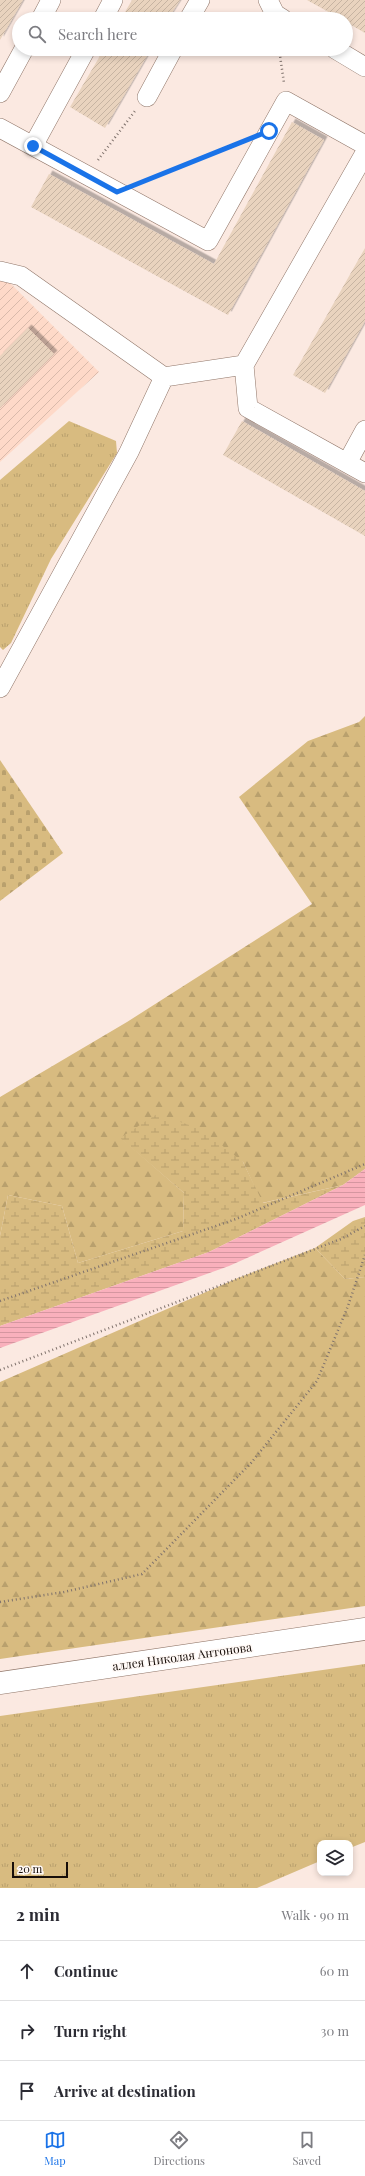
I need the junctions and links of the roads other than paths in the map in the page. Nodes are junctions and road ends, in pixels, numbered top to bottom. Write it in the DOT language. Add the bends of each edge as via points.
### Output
graph roads {
  1 [pos="51,0"];
  2 [pos="113,0"];
  3 [pos="200,0"];
  4 [pos="268,0"];
  5 [pos="45,12"];
  6 [pos="107,12"];
  7 [pos="193,12"];
  8 [pos="274,12"];
  9 [pos="20,56"];
  10 [pos="82,56"];
  11 [pos="169,56"];
  12 [pos="347,56"];
  13 [pos="365,66"];
  14 [pos="0,93"];
  15 [pos="146,97"];
  16 [pos="0,128"];
  17 [pos="365,145"];
  18 [pos="33,146"];
  19 [pos="365,153"];
  20 [pos="0,271"];
  21 [pos="244,365"];
  22 [pos="164,377"];
  23 [pos="365,430"];
  24 [pos="347,463"];
  25 [pos="365,473"];
  26 [pos="0,688"];
  27 [pos="365,1629"];
  28 [pos="0,1682"];
  1 -- 5 [label="lane"];
  2 -- 6 [label="lane"];
  3 -- 7 [label="lane"];
  4 -- 8 [label="lane"];
  9 -- 14 [label="lane"];
  10 -- 18 [label="lane"];
  11 -- 15 [label="lane"];
  12 -- 13 [label="lane"];
  16 -- 18 [label="lane"];
  17 -- 18 [label="lane" via="286,101 208,241"];
  19 -- 21 [label="lane"];
  20 -- 22 [label="lane" via="21,276"];
  21 -- 22 [label="lane"];
  21 -- 24 [label="lane" via="248,408"];
  22 -- 26 [label="lane" via="129,452"];
  23 -- 24 [label="lane"];
  24 -- 25 [label="lane"];
  27 -- 28 [label="main road, аллея Николая Антонова"];
}
